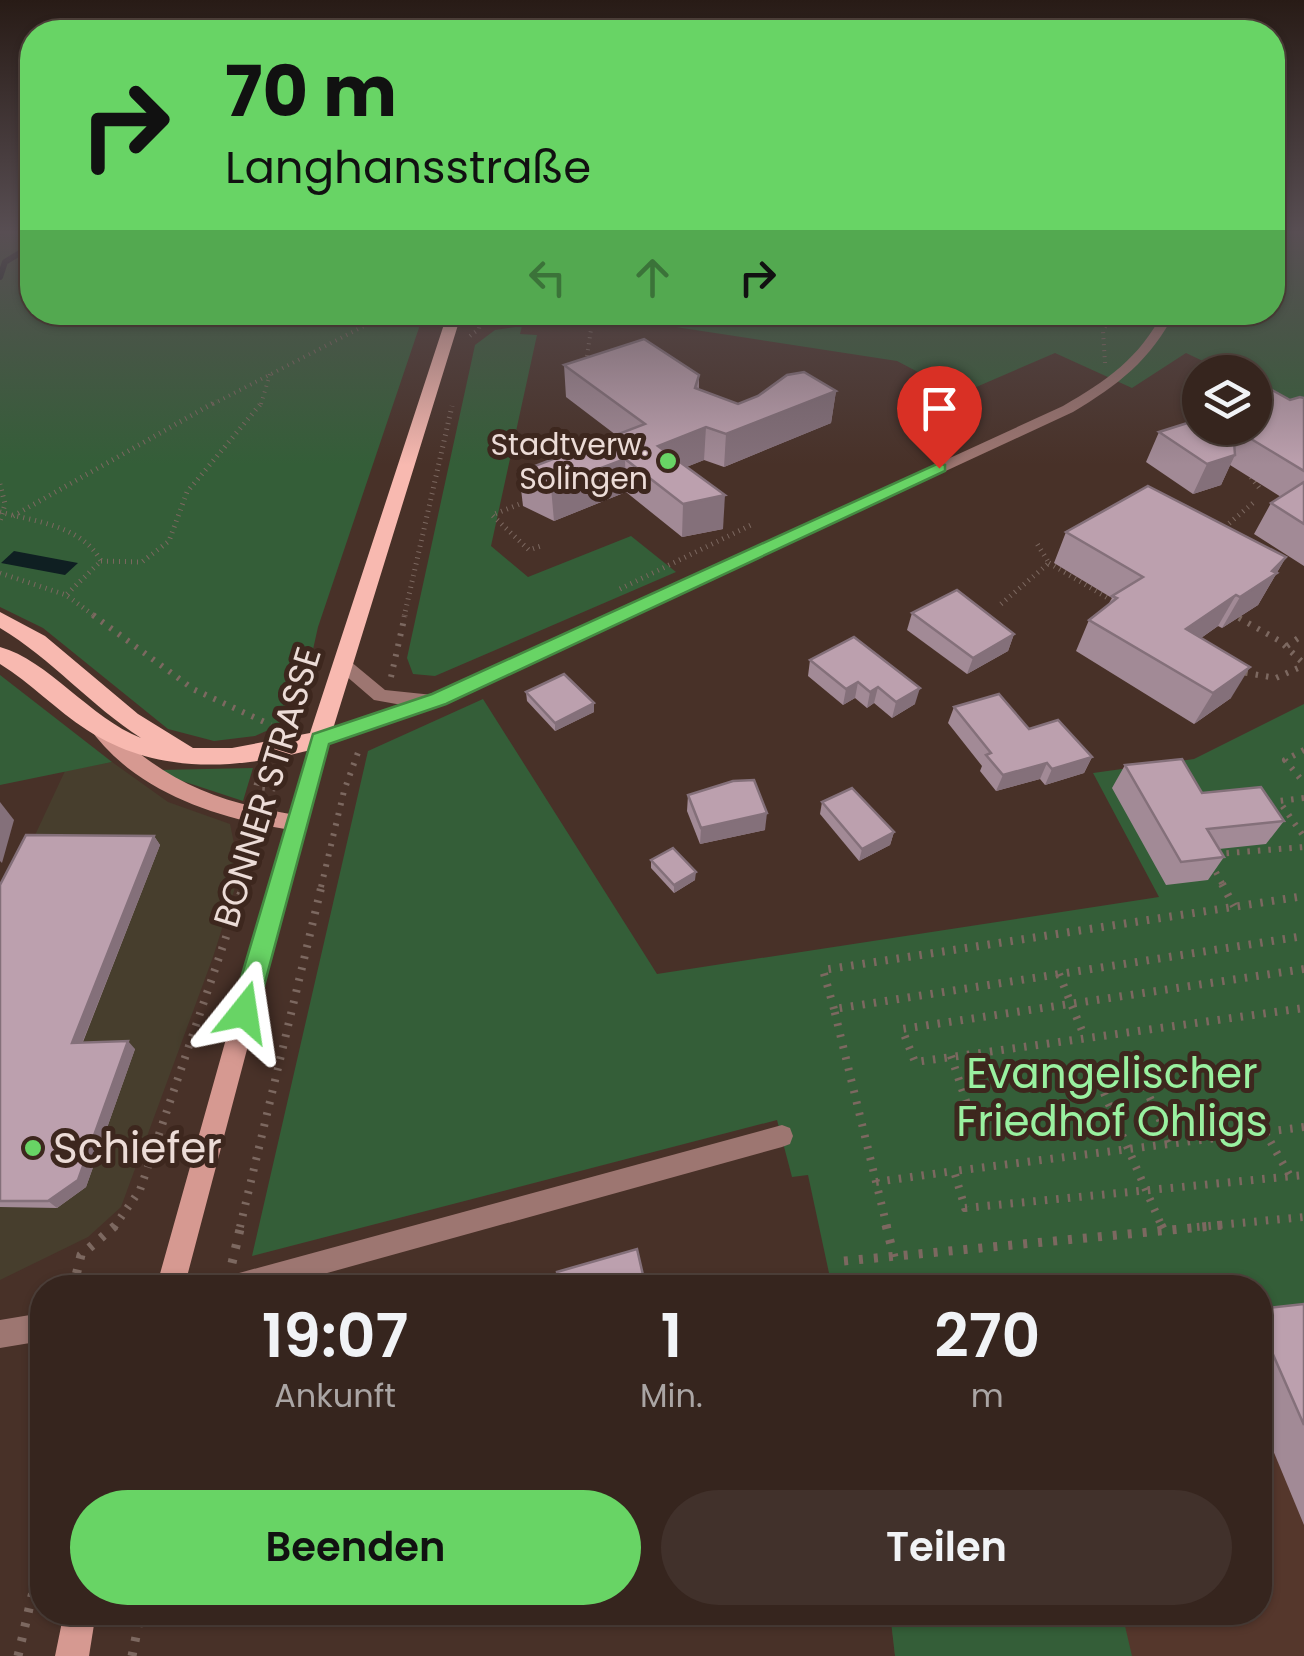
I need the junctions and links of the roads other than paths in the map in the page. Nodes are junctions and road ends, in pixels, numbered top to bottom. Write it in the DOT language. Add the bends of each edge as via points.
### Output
graph roads {
  1 [pos="451,325"];
  2 [pos="1161,325"];
  3 [pos="0,619"];
  4 [pos="0,654"];
  5 [pos="344,665"];
  6 [pos="439,699"];
  7 [pos="95,724"];
  8 [pos="320,740"];
  9 [pos="192,758"];
  10 [pos="297,824"];
  11 [pos="782,1136"];
  12 [pos="174,1275"];
  13 [pos="241,1275"];
  14 [pos="30,1330"];
  15 [pos="0,1334"];
  16 [pos="78,1625"];
  17 [pos="72,1656"];
  1 -- 5 [label="main road, BONNER STRASSE"];
  2 -- 6 [label="street" via="1122,378 1068,409"];
  3 -- 9 [label="main road" via="37,640 130,720"];
  4 -- 7 [label="main road"];
  5 -- 6 [label="street" via="380,696"];
  5 -- 8 [label="main road, BONNER STRASSE"];
  6 -- 8 [label="street"];
  7 -- 9 [label="main road" via="158,755"];
  7 -- 10 [label="main road" via="158,780 245,816"];
  8 -- 9 [label="main road"];
  8 -- 10 [label="main road, BONNER STRASSE"];
  10 -- 12 [label="main road, BONNER STRASSE"];
  11 -- 13 [label="lane"];
  14 -- 15 [label="street"];
  16 -- 17 [label="main road"];
}
